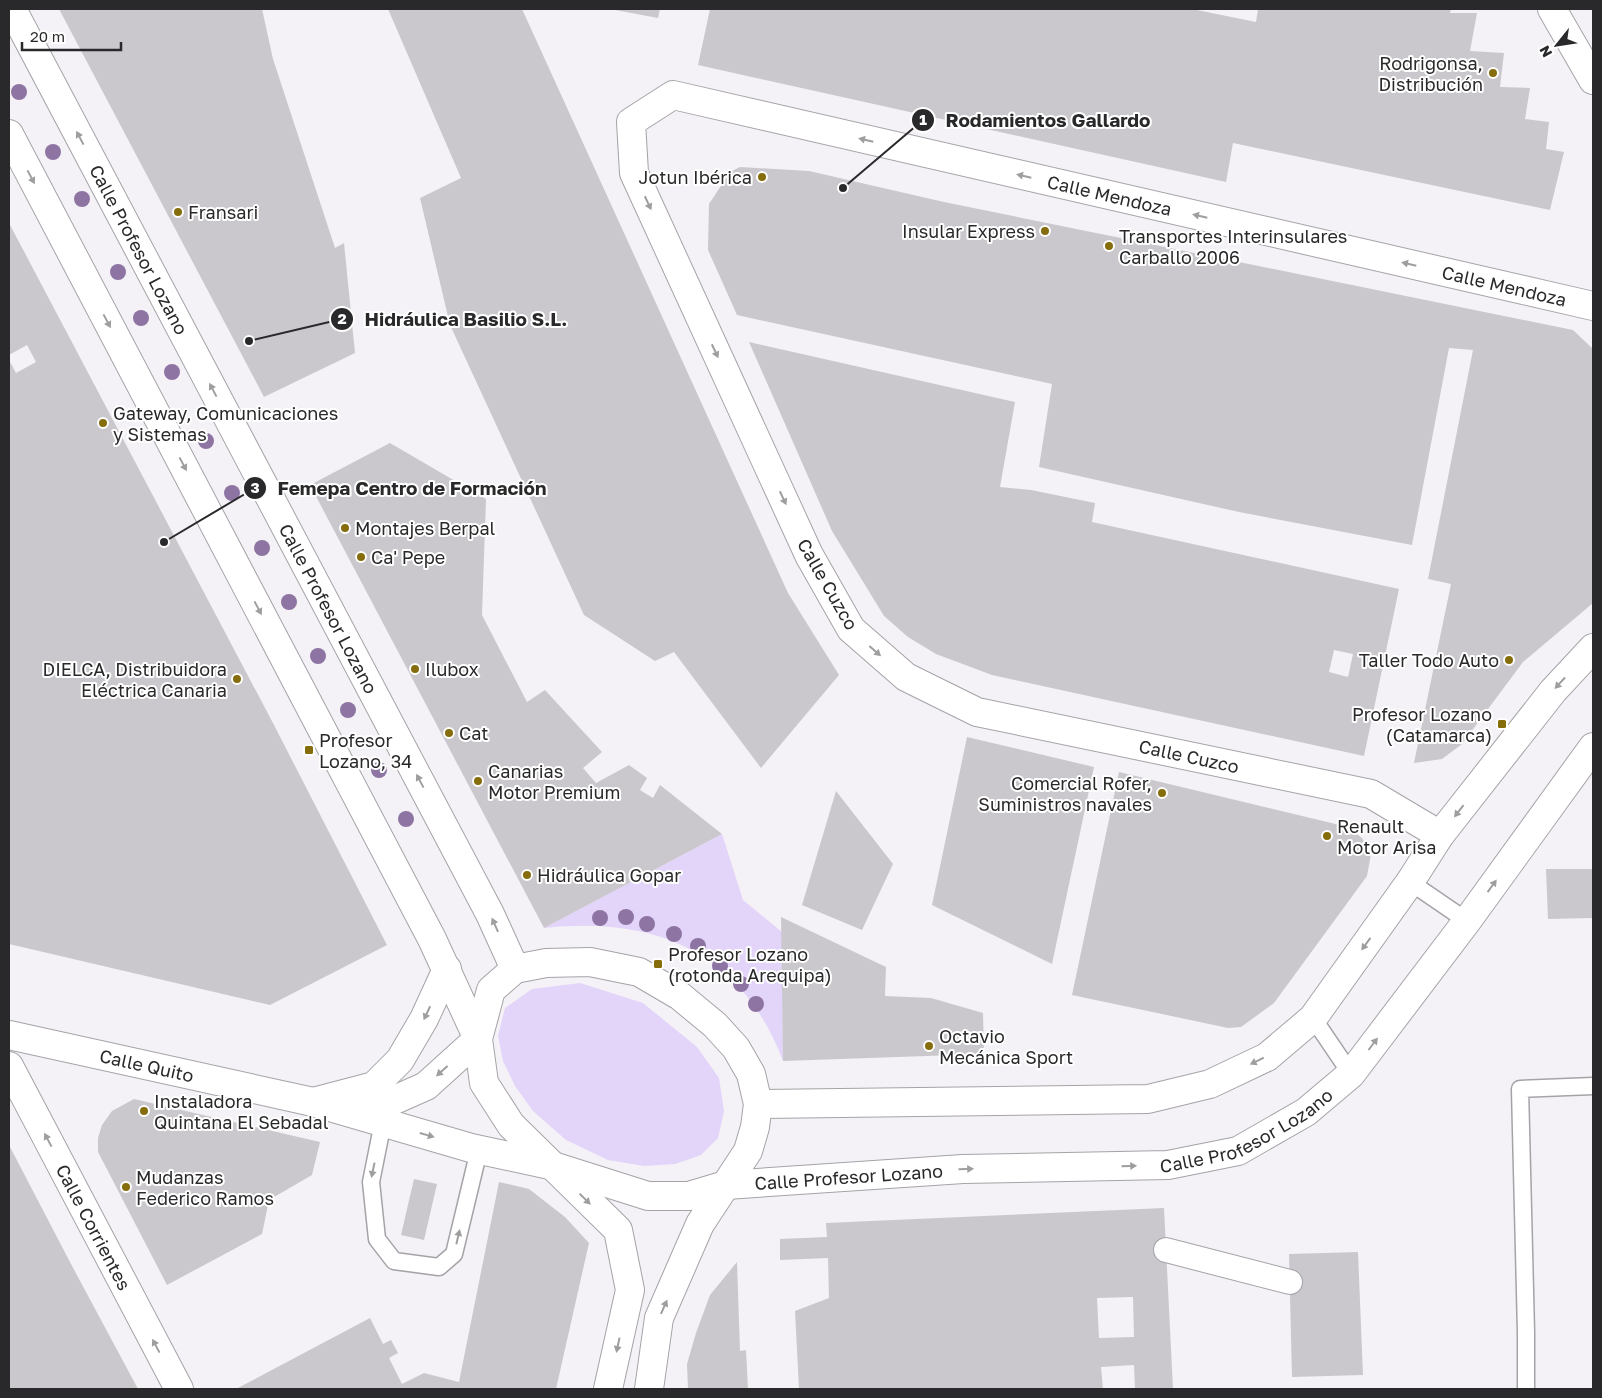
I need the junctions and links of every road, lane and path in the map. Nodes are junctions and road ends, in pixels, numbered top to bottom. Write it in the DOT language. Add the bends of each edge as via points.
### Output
graph roads {
  1 [pos="12,9"];
  2 [pos="1552,9"];
  3 [pos="1593,80"];
  4 [pos="631,122"];
  5 [pos="9,134"];
  6 [pos="1593,306"];
  7 [pos="1593,648"];
  8 [pos="1593,747"];
  9 [pos="1440,835"];
  10 [pos="1410,882"];
  11 [pos="1467,921"];
  12 [pos="447,969"];
  13 [pos="516,969"];
  14 [pos="1313,1018"];
  15 [pos="9,1035"];
  16 [pos="478,1039"];
  17 [pos="9,1066"];
  18 [pos="1351,1074"];
  19 [pos="1593,1086"];
  20 [pos="313,1102"];
  21 [pos="758,1104"];
  22 [pos="383,1122"];
  23 [pos="478,1150"];
  24 [pos="550,1165"];
  25 [pos="726,1185"];
  26 [pos="1166,1250"];
  27 [pos="1290,1282"];
  28 [pos="179,1389"];
  29 [pos="608,1389"];
  30 [pos="649,1389"];
  31 [pos="1526,1389"];
  13 -- 1 [label="street, Calle Profesor Lozano, one-way" via="490,914"];
  2 -- 3 [label="street"];
  6 -- 4 [label="street, Calle Mendoza, one-way" via="673,96"];
  4 -- 9 [label="street, Calle Cuzco, one-way" via="634,173 809,555 851,629 906,677 978,712 1371,794"];
  5 -- 12 [label="street, one-way"];
  7 -- 9 [label="street, one-way" via="1553,691"];
  11 -- 8 [label="street, Calle Profesor Lozano, one-way"];
  9 -- 10 [label="street"];
  10 -- 11 [label="lane"];
  10 -- 14 [label="street, one-way"];
  18 -- 11 [label="street, Calle Profesor Lozano, one-way"];
  12 -- 16 [label="street"];
  12 -- 20 [label="street, Calle Quito, one-way" via="424,1019 400,1060 374,1086"];
  13 -- 16 [label="street" via="491,990"];
  13 -- 21 [label="street" via="546,963 590,962 639,972 680,996 736,1048 751,1074"];
  14 -- 18 [label="lane"];
  14 -- 21 [label="street, one-way" via="1266,1057 1210,1084 1148,1098"];
  15 -- 20 [label="street, Calle Quito"];
  16 -- 20 [label="street, Calle Quito, one-way" via="426,1086 381,1106"];
  16 -- 24 [label="street" via="484,1083 511,1126"];
  28 -- 17 [label="street, Calle Corrientes, one-way"];
  25 -- 18 [label="street, Calle Profesor Lozano, one-way" via="962,1169 1168,1165 1238,1151 1306,1112"];
  19 -- 31 [label="lane" via="1520,1089"];
  20 -- 22 [label="street, Calle Quito"];
  21 -- 25 [label="street" via="748,1151"];
  22 -- 23 [label="street, Calle Quito, one-way"];
  22 -- 23 [label="lane, one-way" via="370,1182 377,1239 394,1261 439,1267 454,1254"];
  23 -- 24 [label="street, Calle Quito"];
  24 -- 25 [label="street, Calle Profesor Lozano" via="648,1196 689,1196"];
  24 -- 29 [label="street, one-way" via="618,1230 630,1290"];
  30 -- 25 [label="street, one-way" via="659,1318 700,1224"];
  26 -- 27 [label="street"];
}
